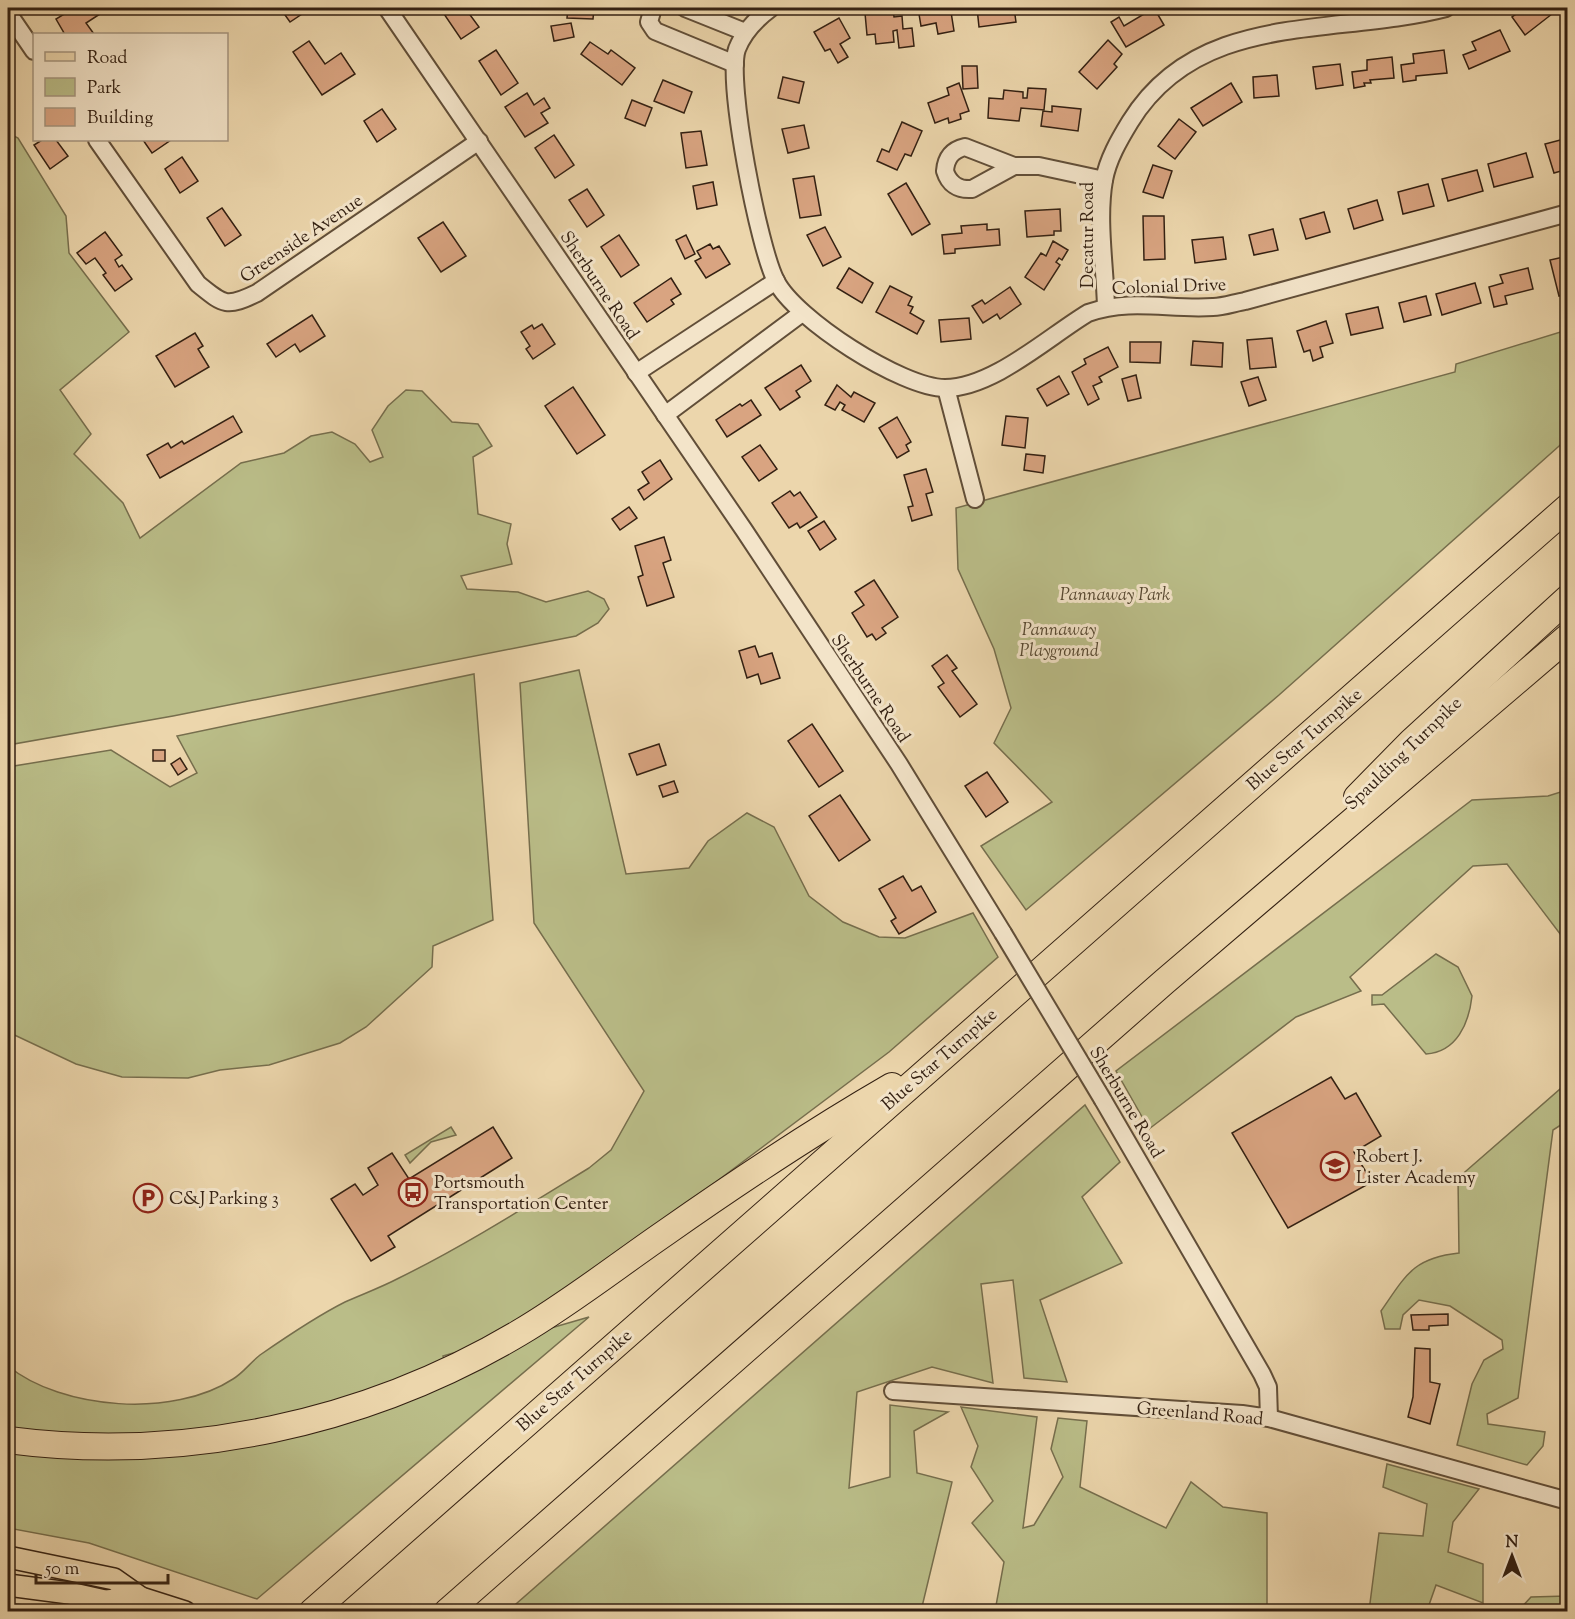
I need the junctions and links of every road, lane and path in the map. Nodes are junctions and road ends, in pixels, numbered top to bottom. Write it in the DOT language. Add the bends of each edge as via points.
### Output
graph roads {
  1 [pos="12,8"];
  2 [pos="387,8"];
  3 [pos="652,8"];
  4 [pos="685,8"];
  5 [pos="771,8"];
  6 [pos="1446,8"];
  7 [pos="8,12"];
  8 [pos="745,32"];
  9 [pos="33,50"];
  10 [pos="735,64"];
  11 [pos="97,141"];
  12 [pos="479,141"];
  13 [pos="1014,166"];
  14 [pos="1104,180"];
  15 [pos="1568,213"];
  16 [pos="776,281"];
  17 [pos="1107,307"];
  18 [pos="802,314"];
  19 [pos="636,373"];
  20 [pos="946,388"];
  21 [pos="665,415"];
  22 [pos="975,499"];
  23 [pos="1568,507"];
  24 [pos="1568,598"];
  25 [pos="1568,637"];
  26 [pos="1244,913"];
  27 [pos="940,1059"];
  28 [pos="893,1391"];
  29 [pos="1269,1418"];
  30 [pos="8,1440"];
  31 [pos="1568,1502"];
  32 [pos="8,1557"];
  33 [pos="8,1585"];
  34 [pos="141,1598"];
  35 [pos="185,1611"];
  36 [pos="312,1611"];
  37 [pos="447,1611"];
  1 -- 7 [label="street"];
  2 -- 12 [label="street, Sherburne Road"];
  3 -- 10 [label="street" via="649,17 656,31"];
  4 -- 8 [label="street"];
  5 -- 8 [label="street, Colonial Drive"];
  6 -- 14 [label="street, Decatur Road" via="1256,36 1222,45 1193,59 1145,97 1121,137"];
  7 -- 9 [label="street"];
  8 -- 10 [label="street, Colonial Drive"];
  10 -- 16 [label="street, Colonial Drive" via="741,133 759,224"];
  11 -- 12 [label="street, Greenside Avenue" via="198,284 217,301 237,302 257,293"];
  12 -- 19 [label="street, Sherburne Road"];
  13 -- 14 [label="street" via="1039,166"];
  14 -- 17 [label="street, Decatur Road"];
  15 -- 17 [label="street, Colonial Drive" via="1245,301 1214,307"];
  16 -- 18 [label="street, Colonial Drive"];
  16 -- 19 [label="street"];
  17 -- 20 [label="street, Colonial Drive" via="1088,313 984,379"];
  18 -- 20 [label="street, Colonial Drive" via="849,346 912,380"];
  18 -- 21 [label="street"];
  19 -- 21 [label="street, Sherburne Road"];
  20 -- 22 [label="street"];
  21 -- 29 [label="street, Sherburne Road, bridge" via="899,765 1003,933 1262,1374 1268,1387"];
  23 -- 27 [label="highway, Blue Star Turnpike"];
  24 -- 26 [label="highway, Spaulding Turnpike" via="1411,741"];
  25 -- 26 [label="highway"];
  26 -- 37 [label="highway"];
  27 -- 30 [label="highway" via="790,1146 543,1318 404,1389 295,1425 224,1438 126,1446"];
  27 -- 36 [label="highway, Blue Star Turnpike"];
  28 -- 29 [label="street, Greenland Road"];
  29 -- 31 [label="street, Greenland Road"];
  32 -- 34 [label="main road" via="114,1579"];
  33 -- 34 [label="main road" via="105,1600"];
  34 -- 35 [label="main road"];
}
